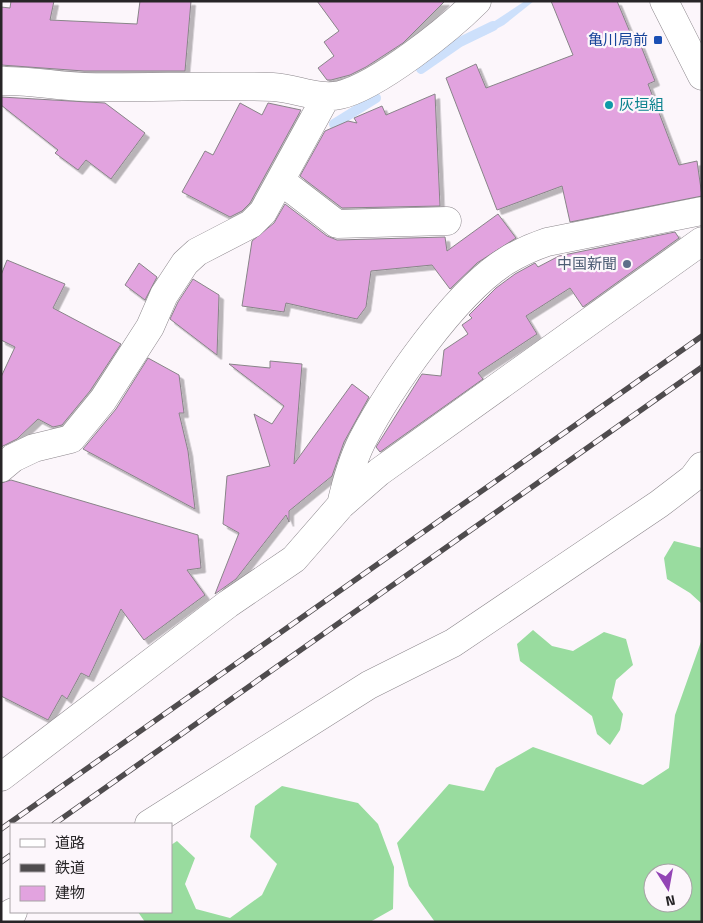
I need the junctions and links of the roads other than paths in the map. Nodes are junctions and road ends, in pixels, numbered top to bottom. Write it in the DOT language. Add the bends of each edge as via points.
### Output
graph roads {
  1 [pos="476,1"];
  2 [pos="664,1"];
  3 [pos="702,76"];
  4 [pos="1,81"];
  5 [pos="326,97"];
  6 [pos="282,181"];
  7 [pos="702,211"];
  8 [pos="447,221"];
  9 [pos="702,241"];
  10 [pos="702,466"];
  11 [pos="1,468"];
  12 [pos="341,505"];
  13 [pos="1,777"];
  14 [pos="151,823"];
  1 -- 5 [label="street" via="459,19 398,64 352,91"];
  2 -- 3 [label="street"];
  4 -- 5 [label="street" via="69,87 190,85 280,88"];
  5 -- 6 [label="street"];
  6 -- 8 [label="street" via="337,224"];
  6 -- 11 [label="street" via="263,212 251,224 197,252 185,263 164,295 150,327 103,400 71,439 34,448"];
  7 -- 12 [label="street" via="547,242 504,262 472,289 432,336 389,395 362,442 349,473"];
  9 -- 12 [label="street" via="379,472"];
  10 -- 14 [label="street" via="693,478 659,504 453,643 369,685"];
  12 -- 13 [label="street" via="294,559 228,604"];
}
